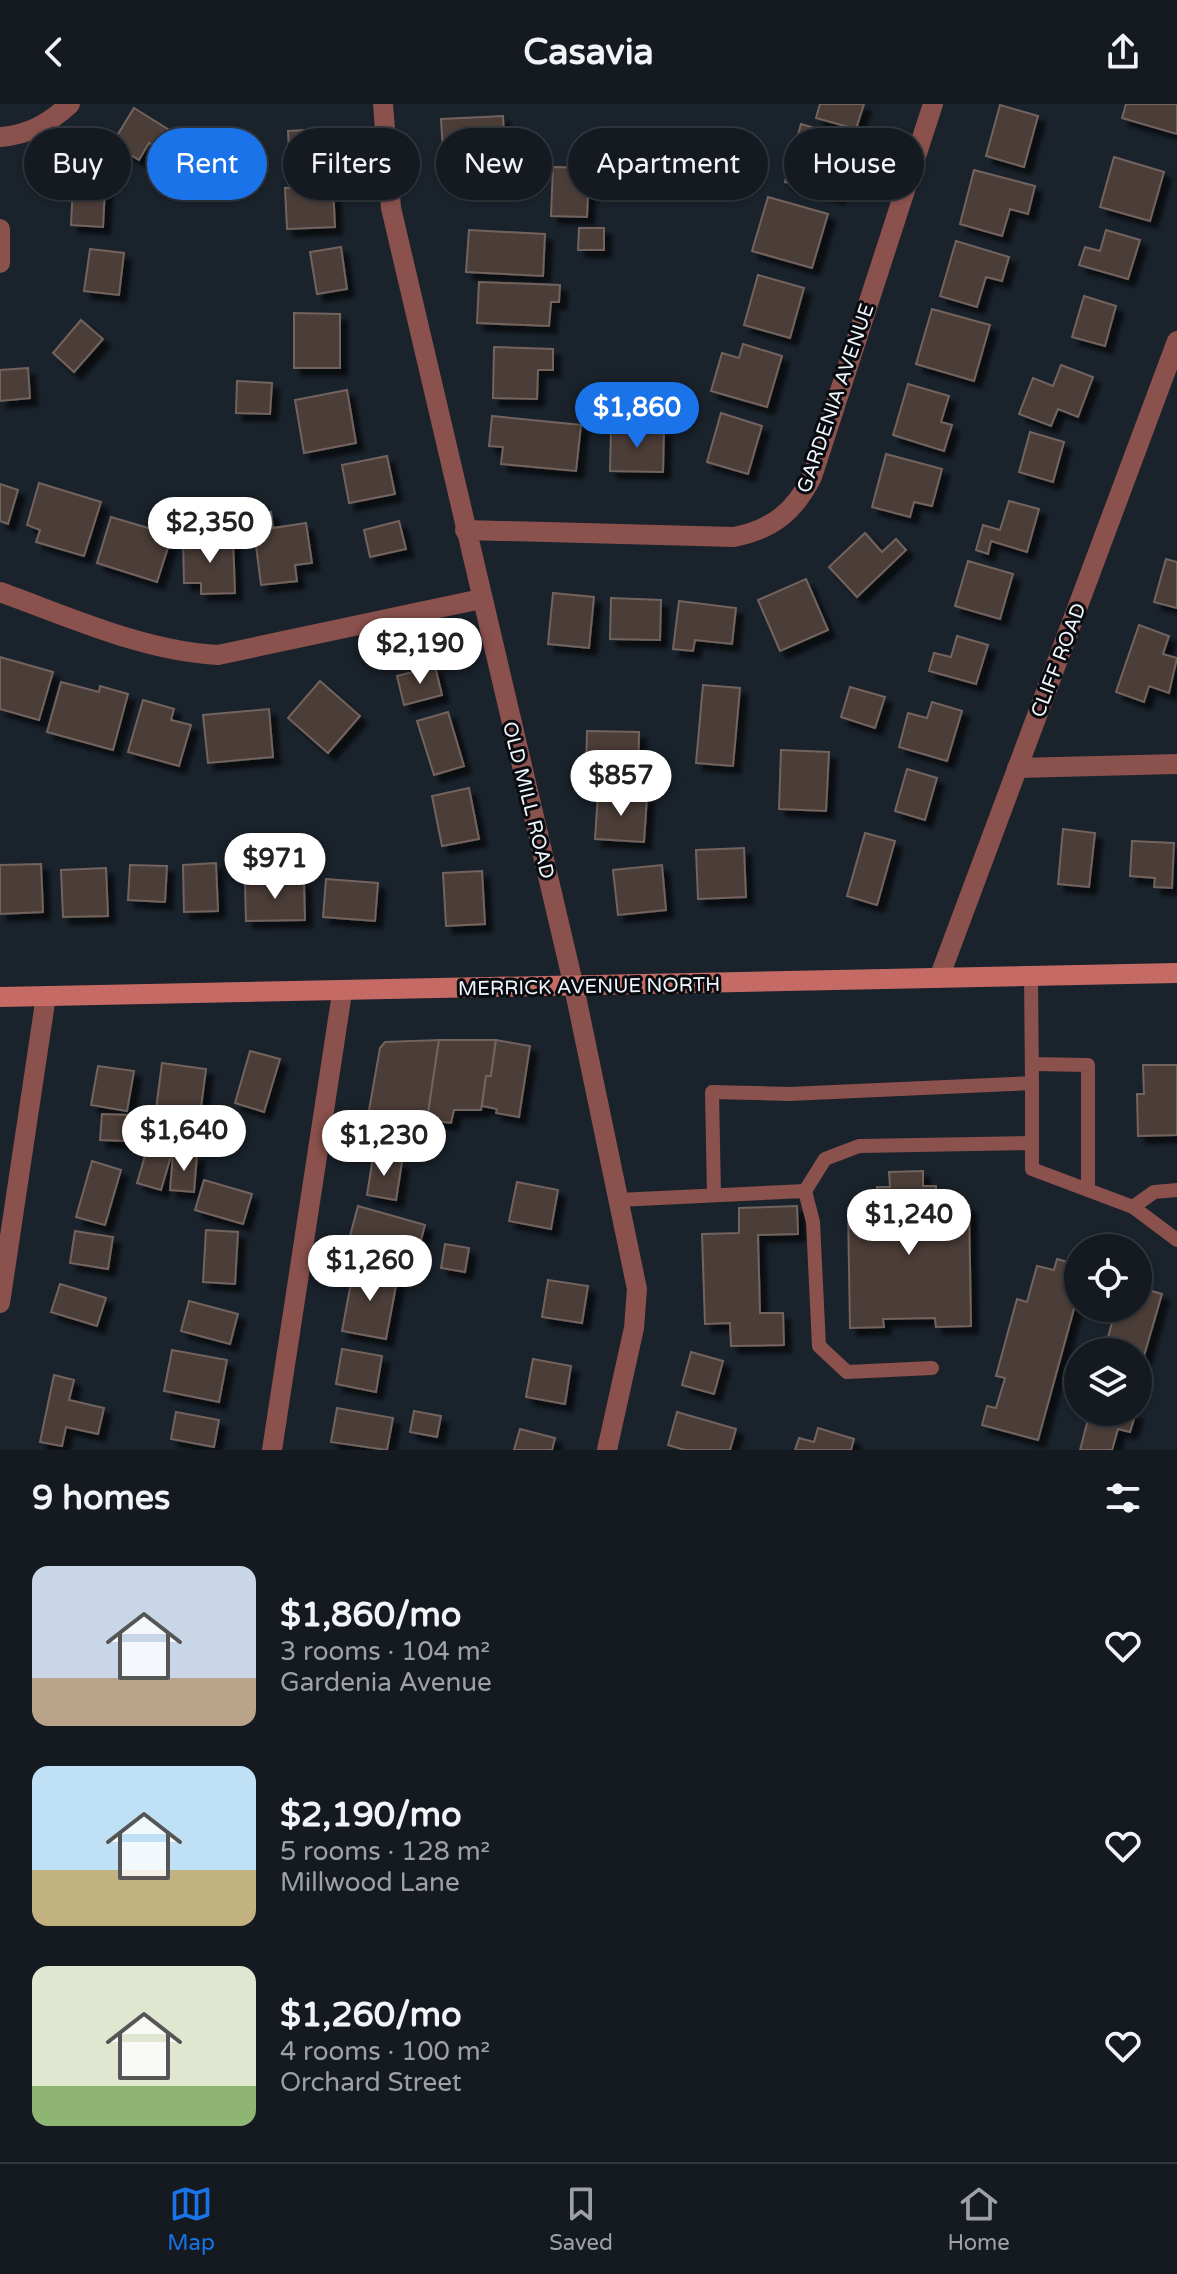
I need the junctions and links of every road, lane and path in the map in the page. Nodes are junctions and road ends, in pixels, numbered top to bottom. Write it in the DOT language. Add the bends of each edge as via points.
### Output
graph roads {
  1 [pos="70,104"];
  2 [pos="383,104"];
  3 [pos="933,104"];
  4 [pos="0,137"];
  5 [pos="0,229"];
  6 [pos="0,263"];
  7 [pos="1177,341"];
  8 [pos="465,530"];
  9 [pos="0,592"];
  10 [pos="481,599"];
  11 [pos="1177,764"];
  12 [pos="1017,768"];
  13 [pos="1177,973"];
  14 [pos="1031,976"];
  15 [pos="939,978"];
  16 [pos="574,987"];
  17 [pos="342,993"];
  18 [pos="46,996"];
  19 [pos="0,997"];
  20 [pos="1032,1064"];
  21 [pos="1032,1083"];
  22 [pos="1032,1143"];
  23 [pos="1088,1190"];
  24 [pos="1177,1190"];
  25 [pos="805,1191"];
  26 [pos="714,1195"];
  27 [pos="618,1200"];
  28 [pos="1133,1207"];
  29 [pos="1177,1240"];
  30 [pos="0,1303"];
  31 [pos="932,1368"];
  32 [pos="272,1450"];
  33 [pos="607,1450"];
  1 -- 4 [label="street" via="49,123"];
  2 -- 8 [label="street, OLD MILL ROAD" via="391,208"];
  3 -- 8 [label="street, GARDENIA AVENUE" via="812,477 799,502 782,518 759,532 734,537"];
  5 -- 6 [label="street"];
  7 -- 12 [label="street, CLIFF ROAD"];
  8 -- 10 [label="street, OLD MILL ROAD"];
  9 -- 10 [label="street" via="140,641 218,655"];
  10 -- 16 [label="street, OLD MILL ROAD"];
  11 -- 12 [label="street"];
  12 -- 15 [label="street, CLIFF ROAD"];
  13 -- 14 [label="main road, MERRICK AVENUE NORTH"];
  14 -- 15 [label="main road, MERRICK AVENUE NORTH"];
  14 -- 20 [label="lane"];
  15 -- 16 [label="main road, MERRICK AVENUE NORTH"];
  16 -- 17 [label="main road, MERRICK AVENUE NORTH"];
  16 -- 27 [label="street, OLD MILL ROAD"];
  17 -- 18 [label="main road, MERRICK AVENUE NORTH"];
  17 -- 32 [label="street"];
  18 -- 19 [label="main road, MERRICK AVENUE NORTH"];
  18 -- 30 [label="street"];
  20 -- 21 [label="lane"];
  20 -- 23 [label="lane" via="1088,1065"];
  21 -- 22 [label="lane"];
  21 -- 26 [label="lane" via="789,1094 712,1092"];
  22 -- 23 [label="lane" via="1032,1169"];
  22 -- 25 [label="lane" via="859,1146 825,1159"];
  23 -- 28 [label="lane"];
  24 -- 28 [label="lane" via="1154,1192"];
  25 -- 26 [label="lane"];
  25 -- 31 [label="lane" via="813,1222 819,1346 847,1372"];
  26 -- 27 [label="lane"];
  27 -- 33 [label="street, OLD MILL ROAD" via="637,1289 634,1328"];
  28 -- 29 [label="lane"];
}
